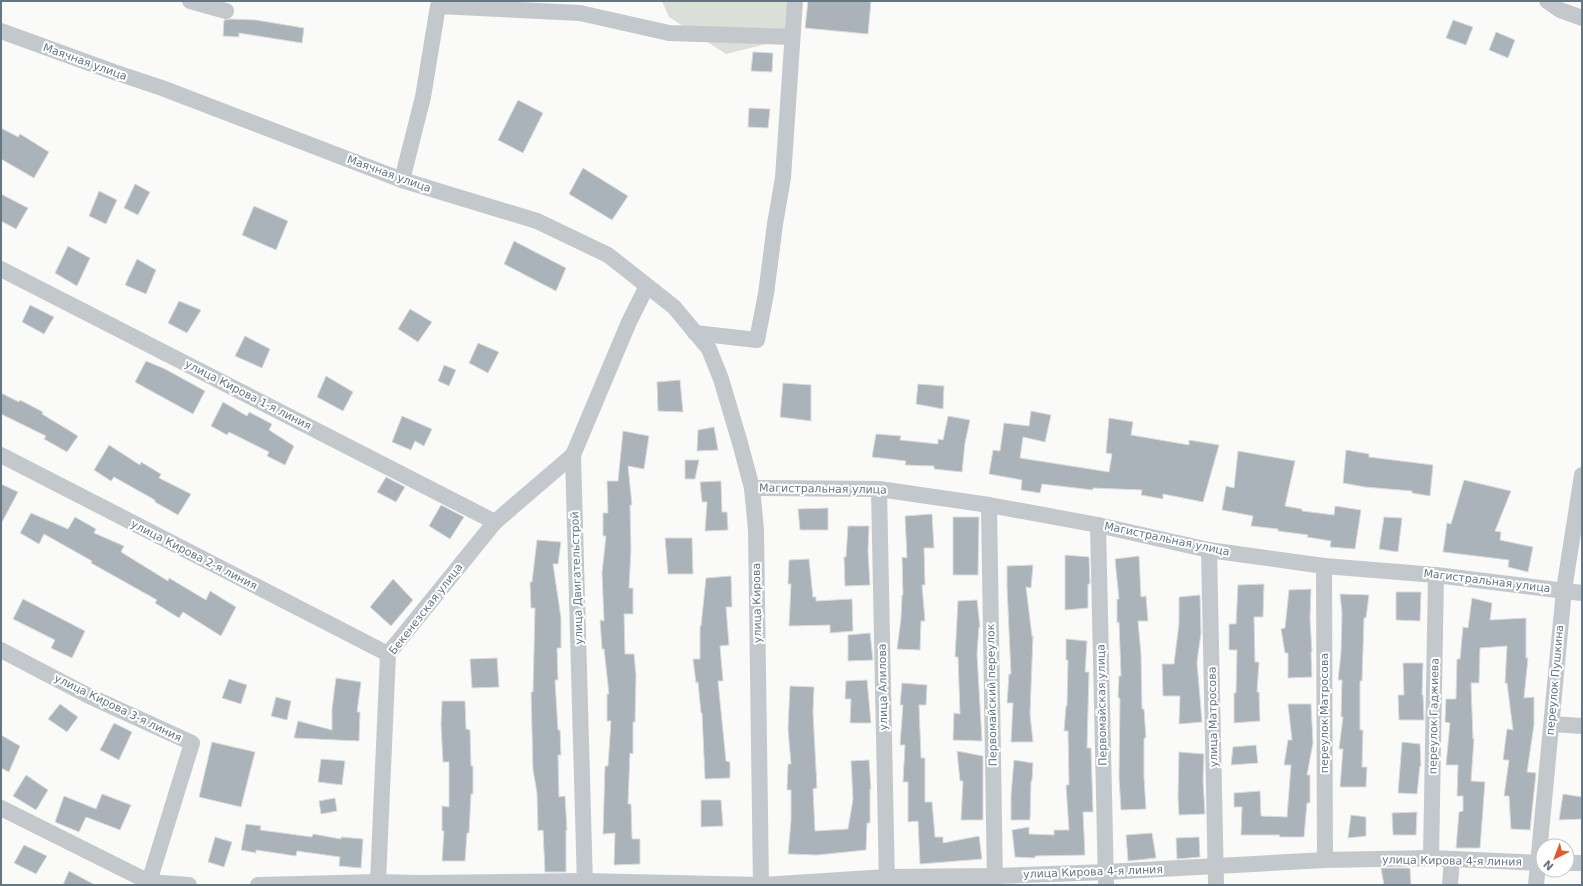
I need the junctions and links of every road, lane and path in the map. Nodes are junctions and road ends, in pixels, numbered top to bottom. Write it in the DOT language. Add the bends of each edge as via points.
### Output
graph roads {
  1 [pos="190,1"];
  2 [pos="795,1"];
  3 [pos="1546,1"];
  4 [pos="226,12"];
  5 [pos="1582,18"];
  6 [pos="1,31"];
  7 [pos="792,37"];
  8 [pos="402,180"];
  9 [pos="1,269"];
  10 [pos="647,286"];
  11 [pos="695,333"];
  12 [pos="1,455"];
  13 [pos="573,455"];
  14 [pos="1582,475"];
  15 [pos="752,488"];
  16 [pos="879,489"];
  17 [pos="989,506"];
  18 [pos="495,522"];
  19 [pos="1098,525"];
  20 [pos="1209,550"];
  21 [pos="1324,566"];
  22 [pos="1436,575"];
  23 [pos="1564,590"];
  24 [pos="1582,593"];
  25 [pos="1,650"];
  26 [pos="388,654"];
  27 [pos="1552,724"];
  28 [pos="1582,726"];
  29 [pos="1,808"];
  30 [pos="1542,838"];
  31 [pos="1431,858"];
  32 [pos="1452,859"];
  33 [pos="1325,860"];
  34 [pos="1535,863"];
  35 [pos="1217,867"];
  36 [pos="1106,878"];
  37 [pos="994,880"];
  38 [pos="887,881"];
  39 [pos="149,882"];
  40 [pos="378,882"];
  41 [pos="585,883"];
  42 [pos="418,884"];
  43 [pos="190,885"];
  44 [pos="258,885"];
  45 [pos="761,885"];
  46 [pos="1216,885"];
  47 [pos="1450,885"];
  1 -- 4 [label="street"];
  2 -- 7 [label="street"];
  3 -- 5 [label="street" via="1560,10"];
  6 -- 8 [label="street, Маячная улица" via="162,88"];
  7 -- 8 [label="street" via="669,33 580,13 438,6 423,97"];
  7 -- 11 [label="street" via="784,178 757,340"];
  8 -- 10 [label="street, Маячная улица" via="537,221 608,255"];
  9 -- 18 [label="street, улица Кирова 1-я линия"];
  10 -- 11 [label="street, Маячная улица" via="674,307"];
  10 -- 13 [label="street, улица Двигательстрой" via="629,322"];
  11 -- 15 [label="street, улица Кирова" via="709,349 721,379"];
  12 -- 26 [label="street, улица Кирова 2-я линия"];
  13 -- 18 [label="street, Бекенезская улица"];
  13 -- 41 [label="street, улица Двигательстрой"];
  14 -- 23 [label="street, переулок Пушкина"];
  15 -- 16 [label="street, Магистральная улица"];
  15 -- 45 [label="street, улица Кирова" via="756,530"];
  16 -- 17 [label="street, Магистральная улица"];
  16 -- 38 [label="street, улица Алилова"];
  17 -- 19 [label="street, Магистральная улица"];
  17 -- 37 [label="street, Первомайский переулок"];
  18 -- 26 [label="street, Бекенезская улица"];
  19 -- 20 [label="street, Магистральная улица"];
  19 -- 36 [label="street, Первомайская улица"];
  20 -- 21 [label="street, Магистральная улица"];
  20 -- 35 [label="street, улица Матросова"];
  21 -- 22 [label="street, Магистральная улица"];
  21 -- 33 [label="street, переулок Матросова"];
  22 -- 23 [label="street, Магистральная улица"];
  22 -- 31 [label="street, переулок Гаджиева"];
  23 -- 24 [label="street, Магистральная улица"];
  23 -- 27 [label="street, переулок Пушкина"];
  25 -- 39 [label="street, улица Кирова 3-я линия" via="89,696 192,743"];
  26 -- 40 [label="street, Бекенезская улица"];
  27 -- 28 [label="street"];
  27 -- 30 [label="street, переулок Пушкина"];
  29 -- 39 [label="street"];
  31 -- 32 [label="street, улица Кирова 4-я линия"];
  31 -- 33 [label="street, улица Кирова 4-я линия"];
  32 -- 34 [label="street, улица Кирова 4-я линия"];
  32 -- 47 [label="street"];
  33 -- 35 [label="street, улица Кирова 4-я линия"];
  35 -- 36 [label="street, улица Кирова 4-я линия"];
  35 -- 46 [label="street, улица Матросова"];
  36 -- 37 [label="street, улица Кирова 4-я линия"];
  37 -- 38 [label="street, улица Кирова 4-я линия"];
  38 -- 45 [label="street, улица Кирова 4-я линия"];
  39 -- 43 [label="street"];
  40 -- 42 [label="street, улица Кирова 4-я линия"];
  40 -- 44 [label="street, улица Кирова 4-я линия"];
  41 -- 42 [label="street, улица Кирова 4-я линия"];
  41 -- 45 [label="street, улица Кирова 4-я линия"];
}
